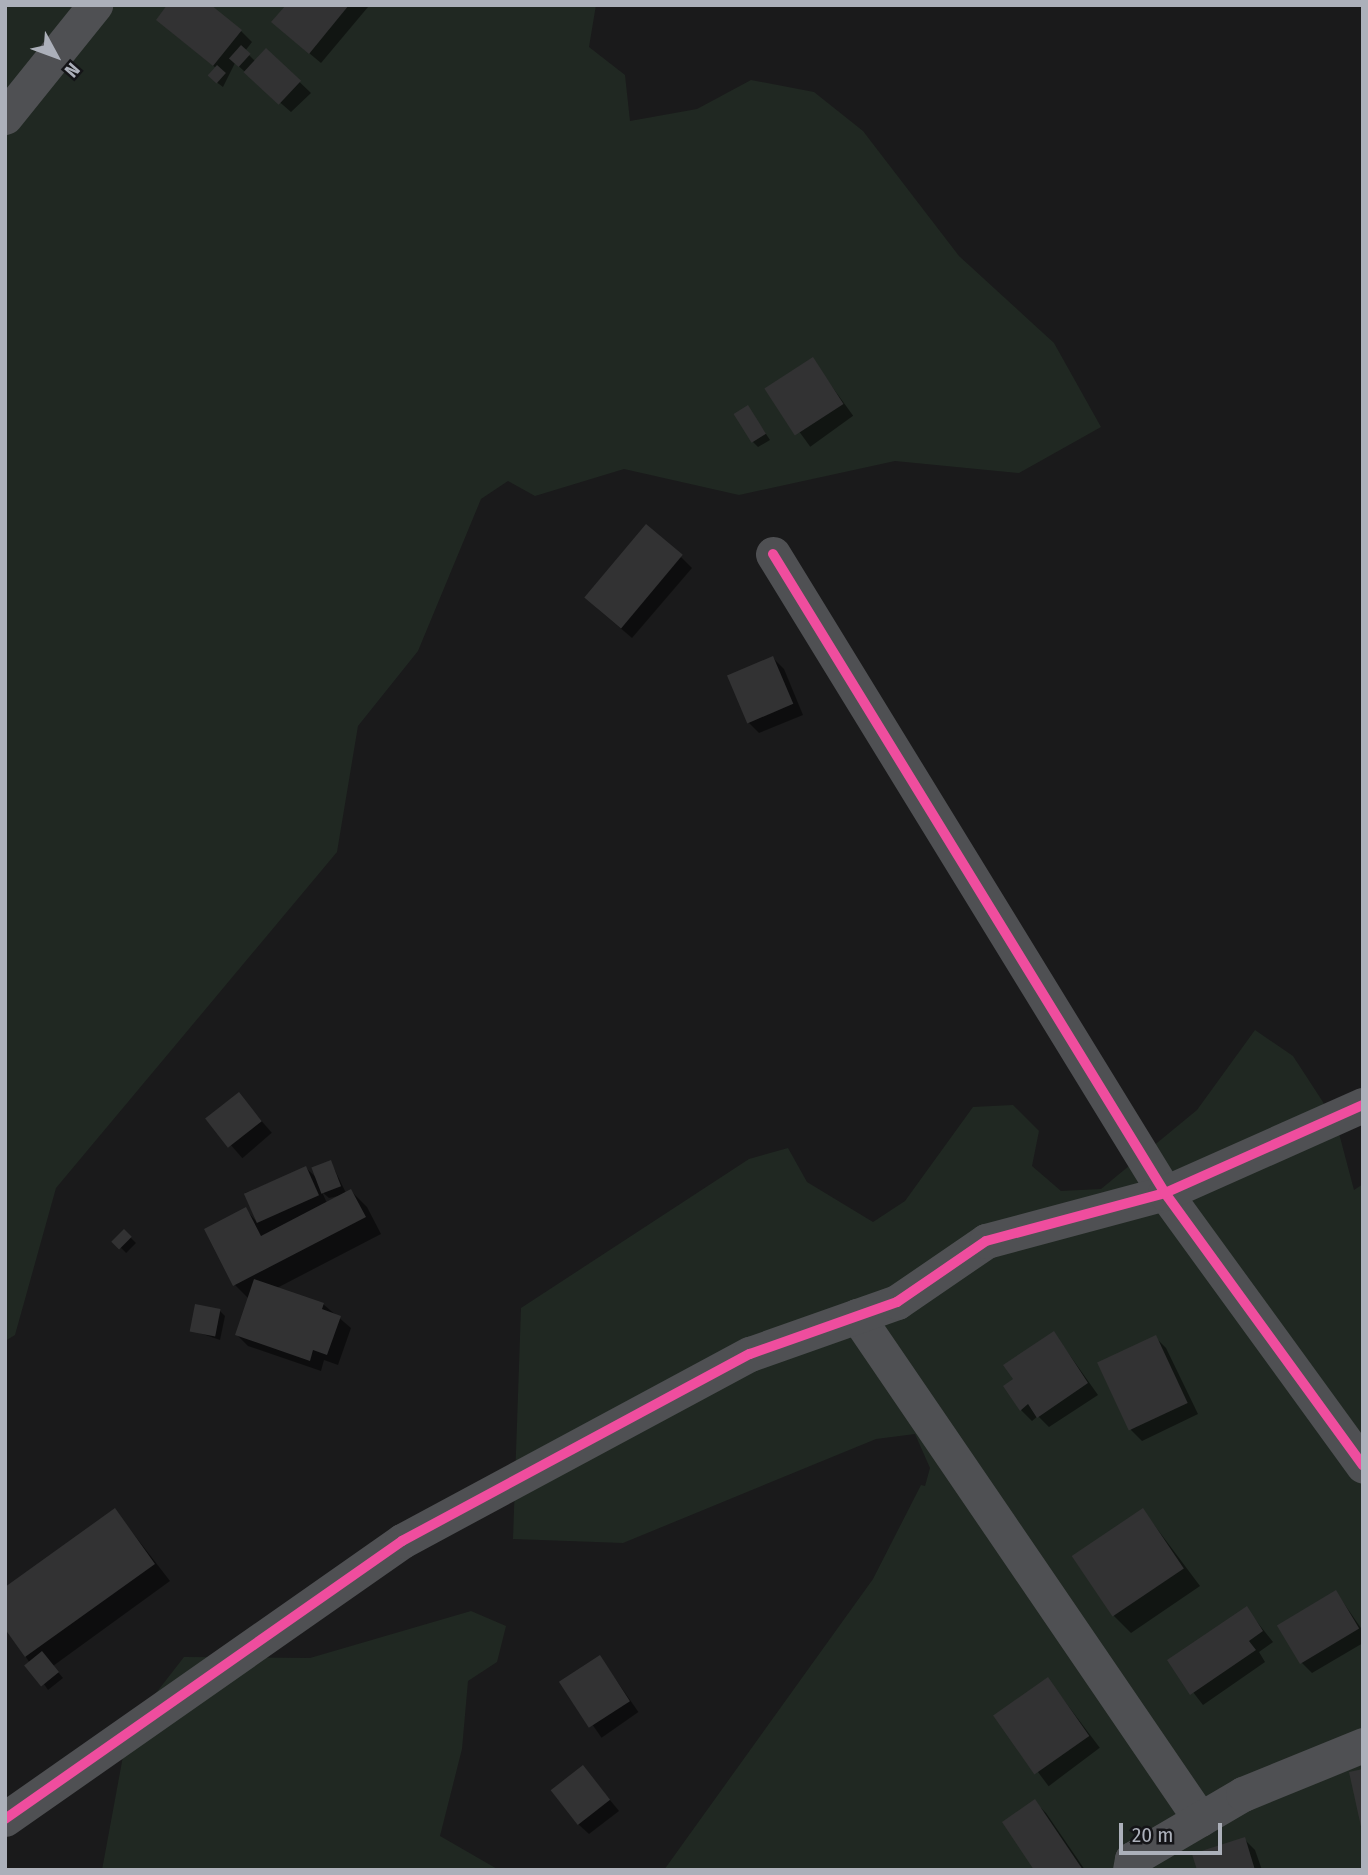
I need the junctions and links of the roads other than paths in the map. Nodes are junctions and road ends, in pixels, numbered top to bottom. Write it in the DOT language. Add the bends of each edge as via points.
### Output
graph roads {
  1 [pos="95,5"];
  2 [pos="5,117"];
  3 [pos="773,554"];
  4 [pos="1363,1105"];
  5 [pos="1166,1193"];
  6 [pos="857,1316"];
  7 [pos="1363,1466"];
  8 [pos="1363,1745"];
  9 [pos="5,1819"];
  10 [pos="1200,1819"];
  11 [pos="1130,1870"];
  1 -- 2 [label="street"];
  3 -- 5 [label="street"];
  4 -- 5 [label="street"];
  5 -- 6 [label="street" via="986,1241 897,1302"];
  5 -- 7 [label="street"];
  6 -- 9 [label="street" via="750,1354 402,1541"];
  6 -- 10 [label="street"];
  8 -- 10 [label="street" via="1243,1794"];
  10 -- 11 [label="street" via="1132,1859"];
}
